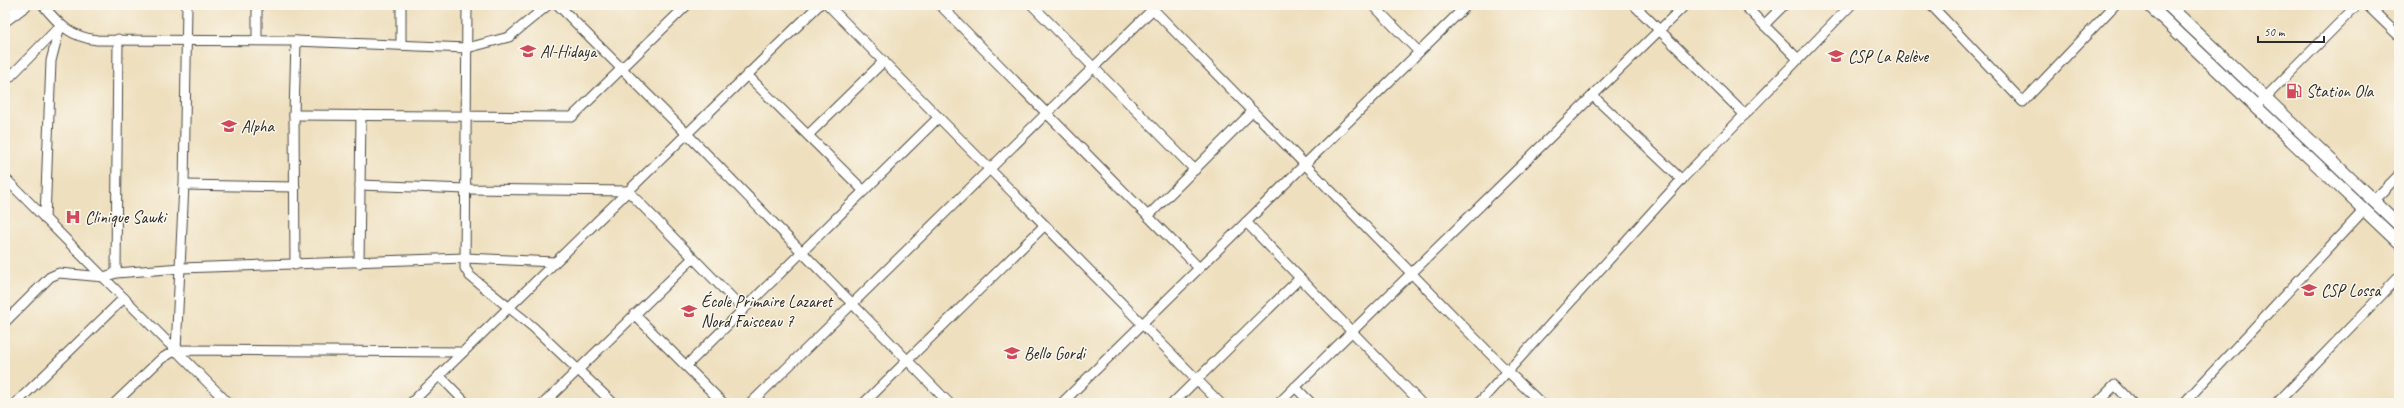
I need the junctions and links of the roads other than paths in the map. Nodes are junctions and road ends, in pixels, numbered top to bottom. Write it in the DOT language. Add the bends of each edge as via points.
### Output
graph roads {
  1 [pos="26,5"];
  2 [pos="43,5"];
  3 [pos="187,5"];
  4 [pos="257,5"];
  5 [pos="401,5"];
  6 [pos="467,5"];
  7 [pos="548,5"];
  8 [pos="558,5"];
  9 [pos="687,5"];
  10 [pos="819,5"];
  11 [pos="828,5"];
  12 [pos="1032,5"];
  13 [pos="1373,5"];
  14 [pos="1467,5"];
  15 [pos="1634,5"];
  16 [pos="1685,5"];
  17 [pos="1744,5"];
  18 [pos="1784,5"];
  19 [pos="1851,5"];
  20 [pos="1931,5"];
  21 [pos="2115,5"];
  22 [pos="2149,5"];
  23 [pos="2168,5"];
  24 [pos="2357,5"];
  25 [pos="2367,5"];
  26 [pos="943,6"];
  27 [pos="1151,7"];
  28 [pos="5,20"];
  29 [pos="1764,25"];
  30 [pos="60,26"];
  31 [pos="1660,30"];
  32 [pos="2399,36"];
  33 [pos="118,39"];
  34 [pos="188,39"];
  35 [pos="256,40"];
  36 [pos="296,41"];
  37 [pos="400,45"];
  38 [pos="467,48"];
  39 [pos="1419,52"];
  40 [pos="1798,59"];
  41 [pos="884,61"];
  42 [pos="1094,68"];
  43 [pos="621,70"];
  44 [pos="747,75"];
  45 [pos="5,82"];
  46 [pos="1593,96"];
  47 [pos="2265,98"];
  48 [pos="2256,107"];
  49 [pos="1253,111"];
  50 [pos="1047,114"];
  51 [pos="294,115"];
  52 [pos="361,115"];
  53 [pos="466,115"];
  54 [pos="1745,115"];
  55 [pos="939,117"];
  56 [pos="687,134"];
  57 [pos="808,135"];
  58 [pos="1305,164"];
  59 [pos="990,169"];
  60 [pos="1195,170"];
  61 [pos="2344,172"];
  62 [pos="2399,175"];
  63 [pos="5,178"];
  64 [pos="1682,180"];
  65 [pos="2335,181"];
  66 [pos="184,185"];
  67 [pos="360,185"];
  68 [pos="295,187"];
  69 [pos="466,190"];
  70 [pos="628,191"];
  71 [pos="864,191"];
  72 [pos="2374,200"];
  73 [pos="2365,209"];
  74 [pos="1148,216"];
  75 [pos="45,219"];
  76 [pos="1246,222"];
  77 [pos="1045,225"];
  78 [pos="2399,225"];
  79 [pos="2399,243"];
  80 [pos="801,252"];
  81 [pos="464,258"];
  82 [pos="692,259"];
  83 [pos="555,262"];
  84 [pos="359,263"];
  85 [pos="295,265"];
  86 [pos="181,268"];
  87 [pos="1199,268"];
  88 [pos="116,273"];
  89 [pos="1411,273"];
  90 [pos="2399,277"];
  91 [pos="104,278"];
  92 [pos="1300,278"];
  93 [pos="124,298"];
  94 [pos="852,305"];
  95 [pos="508,308"];
  96 [pos="743,309"];
  97 [pos="634,314"];
  98 [pos="5,322"];
  99 [pos="1142,324"];
  100 [pos="1351,332"];
  101 [pos="176,350"];
  102 [pos="463,352"];
  103 [pos="907,361"];
  104 [pos="686,366"];
  105 [pos="579,369"];
  106 [pos="1508,372"];
  107 [pos="439,375"];
  108 [pos="1197,380"];
  109 [pos="1295,387"];
  110 [pos="221,396"];
  111 [pos="16,403"];
  112 [pos="116,403"];
  113 [pos="214,403"];
  114 [pos="228,403"];
  115 [pos="410,403"];
  116 [pos="466,403"];
  117 [pos="544,403"];
  118 [pos="613,403"];
  119 [pos="723,403"];
  120 [pos="751,403"];
  121 [pos="864,403"];
  122 [pos="949,403"];
  123 [pos="1062,403"];
  124 [pos="1173,403"];
  125 [pos="1220,403"];
  126 [pos="1278,403"];
  127 [pos="1311,403"];
  128 [pos="1421,403"];
  129 [pos="1479,403"];
  130 [pos="1541,403"];
  131 [pos="2097,403"];
  132 [pos="2132,403"];
  133 [pos="2184,403"];
  134 [pos="2277,403"];
  1 -- 28 [label="main road"];
  2 -- 30 [label="street"];
  3 -- 34 [label="street"];
  4 -- 35 [label="street"];
  5 -- 37 [label="street"];
  6 -- 38 [label="street"];
  7 -- 38 [label="street" via="509,37"];
  8 -- 43 [label="street"];
  9 -- 43 [label="street"];
  10 -- 44 [label="street"];
  11 -- 41 [label="street"];
  12 -- 42 [label="street"];
  13 -- 39 [label="street"];
  14 -- 39 [label="street"];
  15 -- 31 [label="street"];
  16 -- 31 [label="street"];
  17 -- 29 [label="street"];
  18 -- 29 [label="street"];
  19 -- 40 [label="street"];
  20 -- 21 [label="street" via="2023,102"];
  22 -- 48 [label="main road"];
  23 -- 47 [label="main road"];
  24 -- 47 [label="street"];
  25 -- 32 [label="street"];
  26 -- 50 [label="street"];
  27 -- 42 [label="street"];
  27 -- 49 [label="street"];
  29 -- 40 [label="street"];
  30 -- 33 [label="street" via="87,39"];
  30 -- 45 [label="street"];
  30 -- 75 [label="street" via="51,61"];
  31 -- 46 [label="street"];
  31 -- 54 [label="street"];
  33 -- 34 [label="street"];
  33 -- 88 [label="street"];
  34 -- 35 [label="street"];
  34 -- 66 [label="street"];
  35 -- 36 [label="street"];
  36 -- 37 [label="street"];
  36 -- 51 [label="street"];
  37 -- 38 [label="street"];
  38 -- 53 [label="street"];
  39 -- 58 [label="street"];
  40 -- 54 [label="street"];
  41 -- 55 [label="street"];
  41 -- 57 [label="street"];
  42 -- 50 [label="street"];
  42 -- 60 [label="street"];
  43 -- 53 [label="street" via="572,117"];
  43 -- 56 [label="street"];
  44 -- 56 [label="street"];
  44 -- 57 [label="street"];
  46 -- 64 [label="street"];
  46 -- 89 [label="street"];
  47 -- 48 [label="street"];
  47 -- 61 [label="main road"];
  48 -- 65 [label="main road"];
  49 -- 58 [label="street"];
  49 -- 60 [label="street"];
  50 -- 59 [label="street"];
  50 -- 74 [label="street"];
  51 -- 52 [label="street"];
  51 -- 68 [label="street"];
  52 -- 53 [label="street"];
  52 -- 67 [label="street"];
  53 -- 69 [label="street"];
  54 -- 64 [label="street"];
  55 -- 59 [label="street"];
  55 -- 71 [label="street"];
  56 -- 70 [label="street"];
  56 -- 80 [label="street"];
  57 -- 71 [label="street"];
  58 -- 76 [label="street"];
  58 -- 89 [label="street"];
  59 -- 77 [label="street"];
  59 -- 94 [label="street"];
  60 -- 74 [label="street"];
  61 -- 65 [label="main road"];
  61 -- 72 [label="main road"];
  62 -- 72 [label="street"];
  63 -- 75 [label="street"];
  64 -- 106 [label="street"];
  65 -- 73 [label="main road"];
  66 -- 68 [label="street"];
  66 -- 86 [label="street"];
  67 -- 69 [label="street"];
  67 -- 84 [label="street"];
  68 -- 85 [label="street"];
  69 -- 70 [label="street"];
  69 -- 81 [label="street"];
  70 -- 82 [label="street"];
  70 -- 83 [label="street"];
  71 -- 80 [label="street"];
  72 -- 78 [label="main road"];
  73 -- 79 [label="main road"];
  73 -- 133 [label="street"];
  74 -- 87 [label="street"];
  75 -- 91 [label="street"];
  76 -- 87 [label="street"];
  76 -- 92 [label="street"];
  77 -- 99 [label="street"];
  77 -- 103 [label="street"];
  80 -- 94 [label="street"];
  80 -- 96 [label="street"];
  81 -- 83 [label="street"];
  81 -- 84 [label="street"];
  81 -- 95 [label="street" via="465,268 470,276"];
  82 -- 96 [label="street"];
  82 -- 97 [label="street"];
  83 -- 95 [label="street"];
  84 -- 85 [label="street"];
  85 -- 86 [label="street"];
  86 -- 88 [label="street"];
  86 -- 101 [label="street"];
  87 -- 99 [label="street"];
  88 -- 91 [label="street"];
  89 -- 100 [label="street"];
  89 -- 106 [label="street"];
  90 -- 134 [label="street"];
  91 -- 93 [label="street"];
  91 -- 98 [label="street" via="59,273 50,277"];
  92 -- 100 [label="street"];
  92 -- 108 [label="street"];
  93 -- 101 [label="street"];
  93 -- 111 [label="street"];
  94 -- 103 [label="street"];
  94 -- 120 [label="street"];
  95 -- 102 [label="street"];
  95 -- 105 [label="street" via="534,327"];
  96 -- 104 [label="street"];
  97 -- 104 [label="street"];
  97 -- 105 [label="street"];
  99 -- 108 [label="street"];
  99 -- 123 [label="street"];
  100 -- 109 [label="street"];
  100 -- 128 [label="street"];
  101 -- 102 [label="street"];
  101 -- 110 [label="street"];
  101 -- 112 [label="street" via="162,359"];
  102 -- 107 [label="street"];
  103 -- 121 [label="street"];
  103 -- 122 [label="street"];
  104 -- 119 [label="street"];
  105 -- 117 [label="street"];
  105 -- 118 [label="street"];
  106 -- 129 [label="street"];
  106 -- 130 [label="street"];
  107 -- 115 [label="street"];
  107 -- 116 [label="street"];
  108 -- 124 [label="street"];
  108 -- 125 [label="street"];
  109 -- 126 [label="street"];
  109 -- 127 [label="street"];
  110 -- 113 [label="street"];
  110 -- 114 [label="street"];
  131 -- 132 [label="street" via="2115,385"];
}
